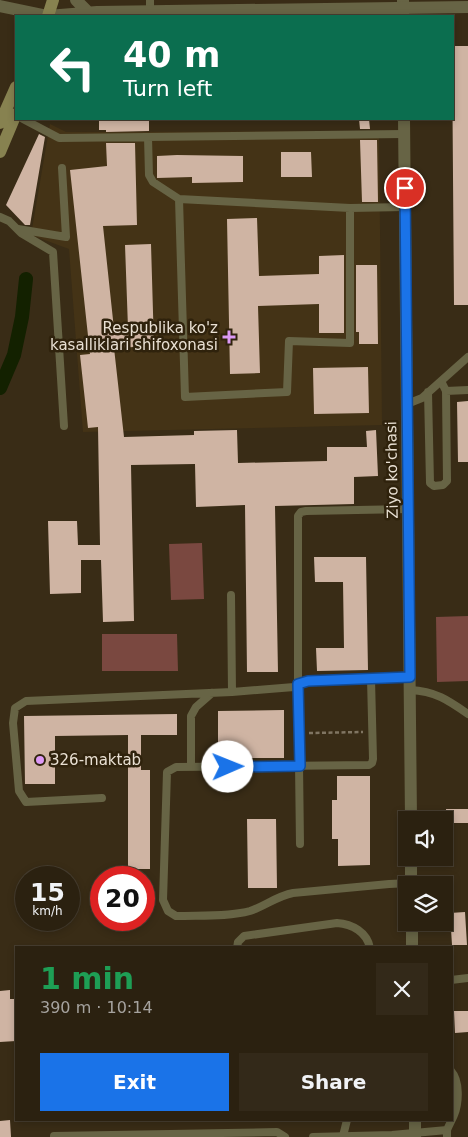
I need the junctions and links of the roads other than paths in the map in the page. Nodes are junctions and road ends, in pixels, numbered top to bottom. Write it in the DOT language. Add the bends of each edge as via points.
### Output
graph roads {
  1 [pos="53,0"];
  2 [pos="62,0"];
  3 [pos="76,0"];
  4 [pos="362,4"];
  5 [pos="0,6"];
  6 [pos="150,6"];
  7 [pos="468,7"];
  8 [pos="403,8"];
  9 [pos="88,12"];
  10 [pos="43,15"];
  11 [pos="48,15"];
  12 [pos="57,15"];
  13 [pos="65,15"];
  14 [pos="15,89"];
  15 [pos="15,117"];
  16 [pos="25,120"];
  17 [pos="404,120"];
  18 [pos="0,123"];
  19 [pos="404,134"];
  20 [pos="148,137"];
  21 [pos="0,152"];
  22 [pos="62,168"];
  23 [pos="180,199"];
  24 [pos="405,207"];
  25 [pos="350,208"];
  26 [pos="0,217"];
  27 [pos="16,228"];
  28 [pos="468,357"];
  29 [pos="441,381"];
  30 [pos="468,390"];
  31 [pos="446,391"];
  32 [pos="428,392"];
  33 [pos="407,404"];
  34 [pos="64,426"];
  35 [pos="408,509"];
  36 [pos="231,595"];
  37 [pos="371,678"];
  38 [pos="410,683"];
  39 [pos="298,684"];
  40 [pos="232,692"];
  41 [pos="212,693"];
  42 [pos="468,714"];
  43 [pos="300,766"];
  44 [pos="191,767"];
  45 [pos="102,798"];
  46 [pos="411,811"];
  47 [pos="300,844"];
  48 [pos="398,885"];
  49 [pos="412,931"];
  50 [pos="238,946"];
  51 [pos="369,946"];
  52 [pos="412,946"];
  53 [pos="468,978"];
  54 [pos="453,980"];
  55 [pos="453,1075"];
  56 [pos="453,1118"];
  57 [pos="347,1121"];
  58 [pos="452,1121"];
  59 [pos="415,1130"];
  60 [pos="447,1134"];
  61 [pos="54,1136"];
  62 [pos="147,1136"];
  63 [pos="342,1136"];
  64 [pos="285,1137"];
  65 [pos="313,1137"];
  1 -- 11 [label="main road"];
  2 -- 12 [label="main road"];
  3 -- 9 [label="street"];
  4 -- 6 [label="street"];
  4 -- 8 [label="street"];
  5 -- 10 [label="street"];
  6 -- 9 [label="street"];
  7 -- 8 [label="street"];
  9 -- 13 [label="street"];
  14 -- 18 [label="main road"];
  15 -- 21 [label="main road"];
  16 -- 20 [label="lane" via="59,138"];
  17 -- 19 [label="street, Ziyo ko'chasi"];
  19 -- 20 [label="lane"];
  19 -- 24 [label="street, Ziyo ko'chasi"];
  20 -- 23 [label="lane" via="149,175 153,182"];
  22 -- 27 [label="lane" via="66,237"];
  23 -- 25 [label="lane"];
  23 -- 25 [label="lane" via="185,397 287,392 289,341 350,343"];
  24 -- 25 [label="lane"];
  24 -- 33 [label="street, Ziyo ko'chasi"];
  26 -- 27 [label="lane"];
  27 -- 34 [label="lane" via="52,252"];
  28 -- 29 [label="lane"];
  29 -- 31 [label="lane"];
  29 -- 32 [label="lane"];
  30 -- 31 [label="lane"];
  31 -- 32 [label="lane" via="447,481 443,486 430,483"];
  32 -- 33 [label="lane"];
  33 -- 35 [label="street, Ziyo ko'chasi"];
  35 -- 38 [label="street, Ziyo ko'chasi"];
  35 -- 39 [label="lane" via="306,511 298,516"];
  36 -- 40 [label="lane"];
  37 -- 38 [label="lane"];
  37 -- 39 [label="lane"];
  37 -- 43 [label="lane" via="372,763"];
  38 -- 42 [label="lane" via="442,697"];
  38 -- 46 [label="street, Ziyo ko'chasi"];
  39 -- 40 [label="lane" via="288,689"];
  39 -- 43 [label="lane"];
  40 -- 41 [label="lane"];
  41 -- 44 [label="lane" via="191,716"];
  41 -- 45 [label="lane" via="26,701 15,708 13,723 19,791 26,802"];
  43 -- 44 [label="lane"];
  43 -- 47 [label="lane"];
  44 -- 48 [label="lane" via="170,769 165,778 163,900 172,915 241,912 293,893"];
  49 -- 52 [label="street"];
  50 -- 51 [label="lane" via="244,936 337,923 346,924 365,935"];
  53 -- 54 [label="lane"];
  55 -- 56 [label="lane" via="456,1106"];
  57 -- 63 [label="lane"];
  58 -- 60 [label="lane"];
  59 -- 60 [label="lane"];
  59 -- 63 [label="lane" via="392,1135"];
  61 -- 62 [label="lane"];
  62 -- 64 [label="lane" via="277,1132"];
  63 -- 65 [label="lane"];
}
